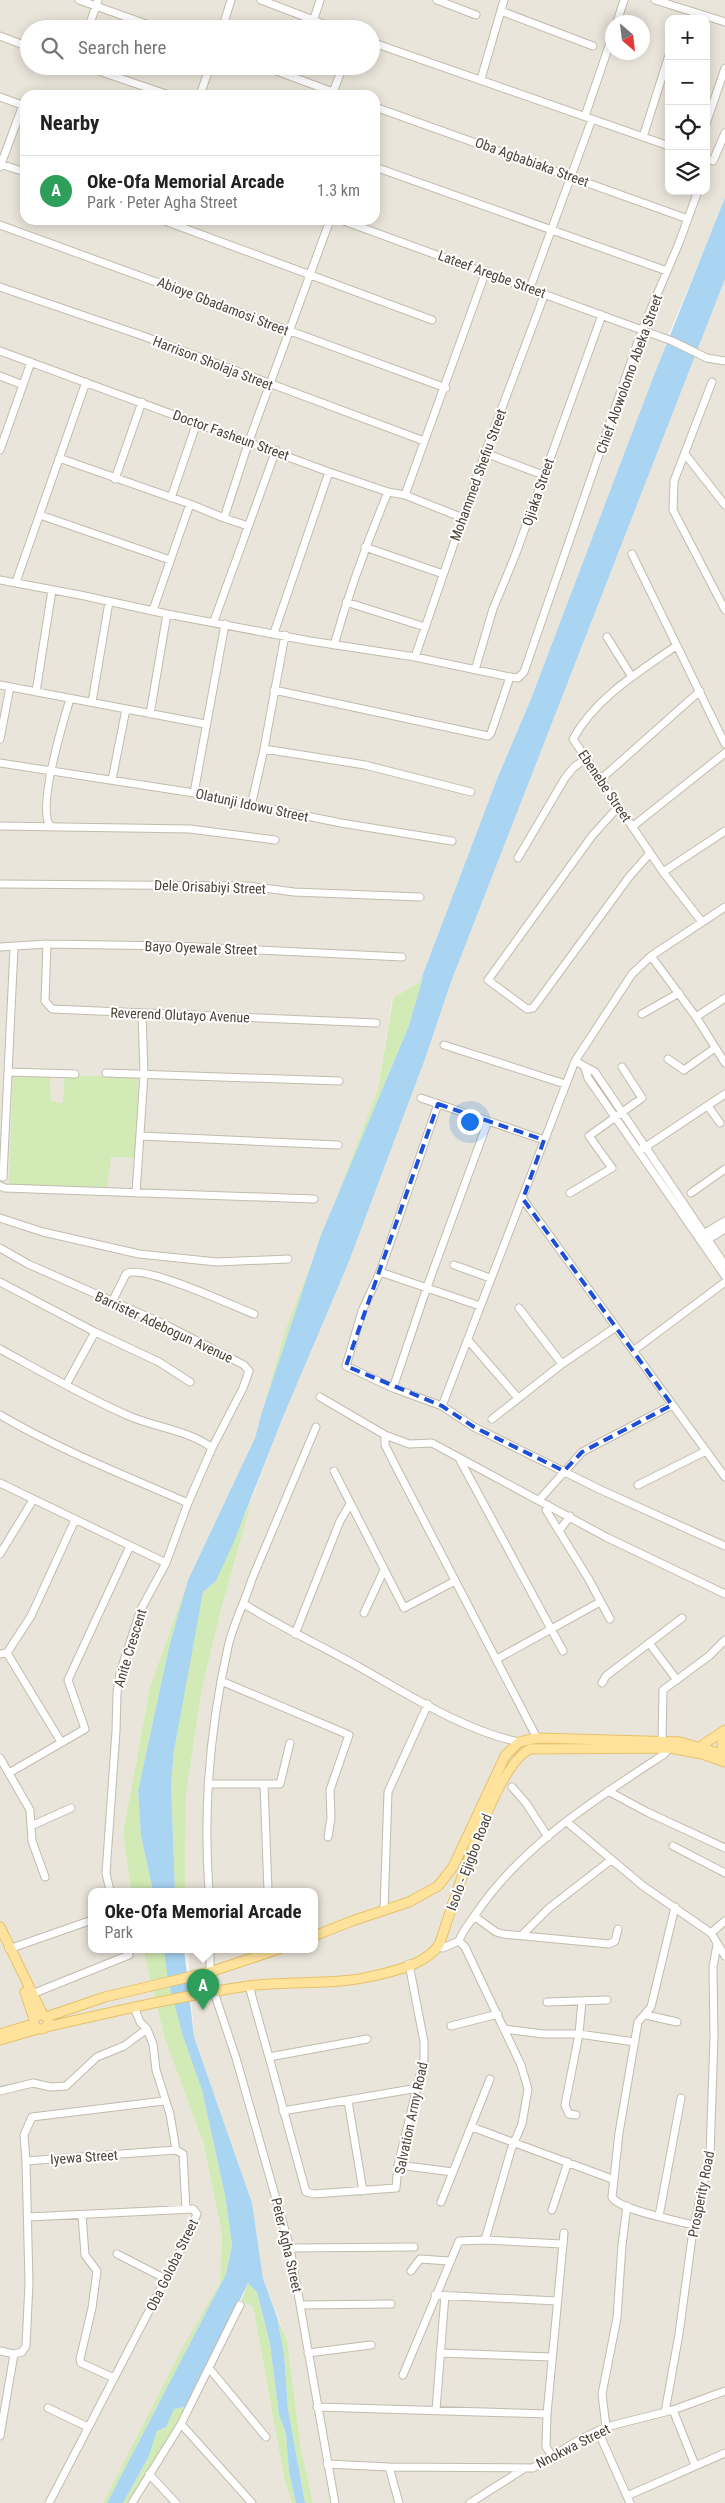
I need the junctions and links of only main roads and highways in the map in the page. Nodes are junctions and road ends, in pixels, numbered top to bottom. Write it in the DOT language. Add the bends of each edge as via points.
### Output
graph roads {
  1 [pos="725,1730"];
  2 [pos="725,1738"];
  3 [pos="701,1746"];
  4 [pos="724,1757"];
  5 [pos="450,1872"];
  6 [pos="460,1878"];
  7 [pos="0,1927"];
  8 [pos="318,1935"];
  9 [pos="0,1940"];
  10 [pos="263,1953"];
  11 [pos="40,2022"];
  12 [pos="0,2034"];
  13 [pos="0,2040"];
  1 -- 3 [label="main road"];
  2 -- 4 [label="main road" via="722,1742"];
  3 -- 4 [label="main road"];
  3 -- 5 [label="main road, Isolo - Ejigbo Road" via="662,1741 537,1738 519,1742 505,1756"];
  4 -- 6 [label="main road, Isolo - Ejigbo Road" via="670,1748 537,1748 523,1752 512,1764"];
  5 -- 6 [label="main road"];
  5 -- 8 [label="main road, Isolo - Ejigbo Road" via="430,1892 409,1902"];
  6 -- 11 [label="main road, Isolo - Ejigbo Road" via="437,1947 431,1955 409,1964 345,1982 249,1986"];
  7 -- 11 [label="main road" via="32,1994"];
  9 -- 11 [label="main road"];
  10 -- 11 [label="main road" via="207,1972 105,1997"];
  11 -- 12 [label="main road"];
  11 -- 13 [label="main road"];
}
